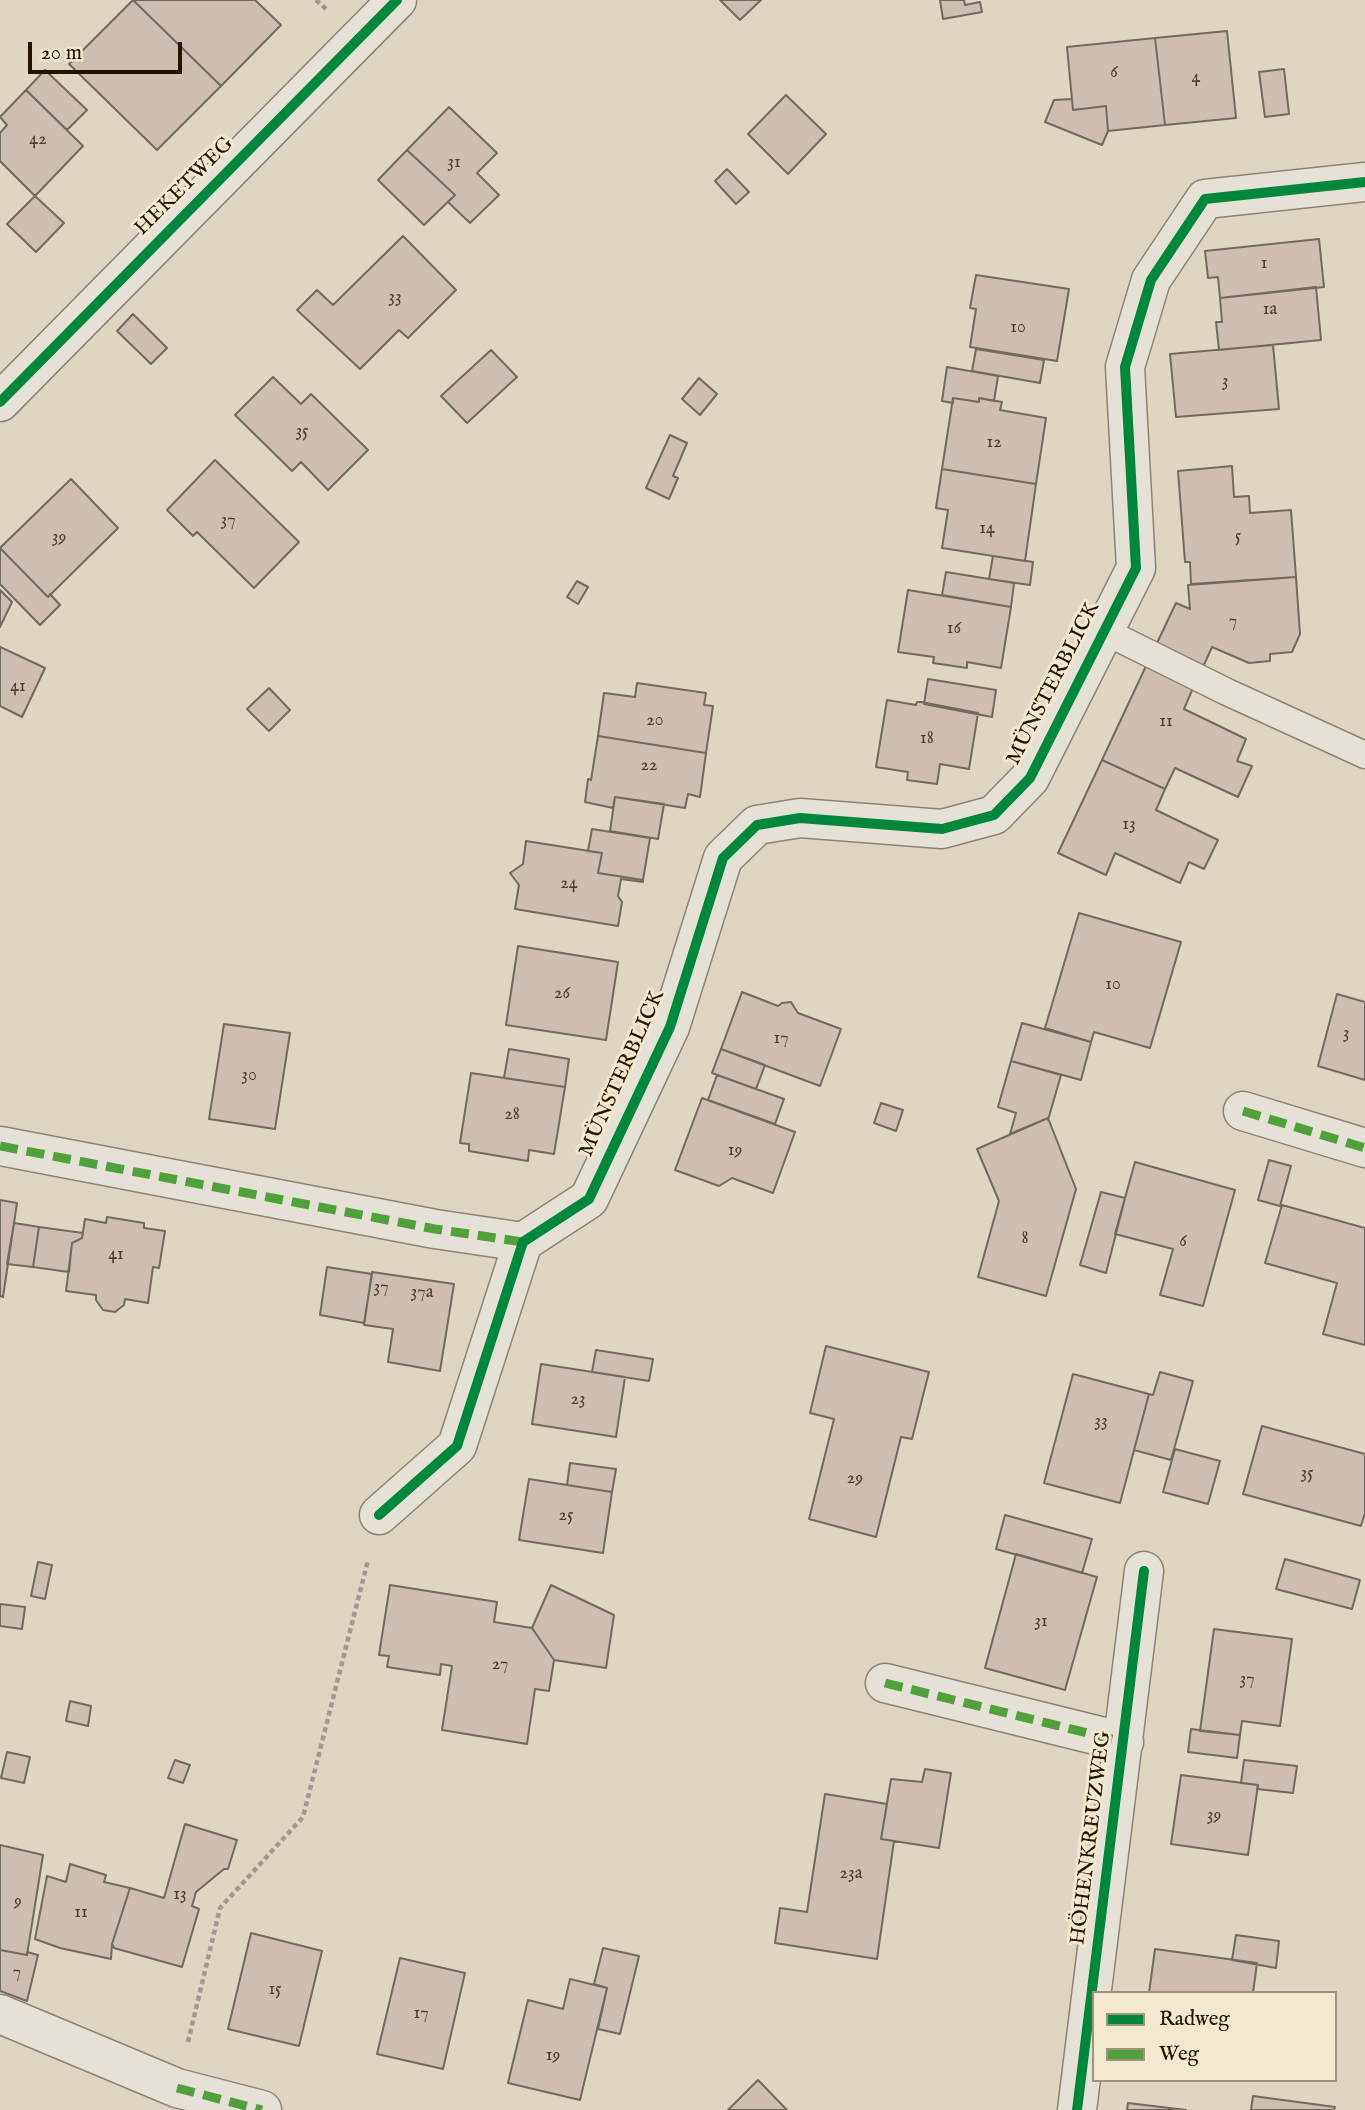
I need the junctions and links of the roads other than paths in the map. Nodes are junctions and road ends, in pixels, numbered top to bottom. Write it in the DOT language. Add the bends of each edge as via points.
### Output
graph roads {
  1 [pos="397,0"];
  2 [pos="1365,182"];
  3 [pos="0,402"];
  4 [pos="1104,631"];
  5 [pos="1365,755"];
  6 [pos="1243,1111"];
  7 [pos="0,1146"];
  8 [pos="1365,1148"];
  9 [pos="523,1242"];
  10 [pos="379,1514"];
  11 [pos="1144,1571"];
  12 [pos="885,1683"];
  13 [pos="1124,1742"];
  14 [pos="1092,1991"];
  15 [pos="1092,1993"];
  16 [pos="0,2014"];
  17 [pos="262,2110"];
  18 [pos="1077,2110"];
  1 -- 3 [label="street, HEKETWEG"];
  2 -- 4 [label="street, MÜNSTERBLICK" via="1205,198 1151,279 1125,367 1136,568"];
  4 -- 5 [label="lane"];
  4 -- 9 [label="street, MÜNSTERBLICK" via="1030,778 994,815 942,828 800,818 757,825 723,858 670,1027 589,1199"];
  6 -- 8 [label="street"];
  7 -- 9 [label="street"];
  9 -- 10 [label="street" via="457,1446"];
  11 -- 13 [label="street, HÖHENKREUZWEG"];
  12 -- 13 [label="street, HÖHENKREUZWEG"];
  13 -- 14 [label="street, HÖHENKREUZWEG"];
  15 -- 18 [label="street, HÖHENKREUZWEG"];
  16 -- 17 [label="street" via="177,2088"];
}
